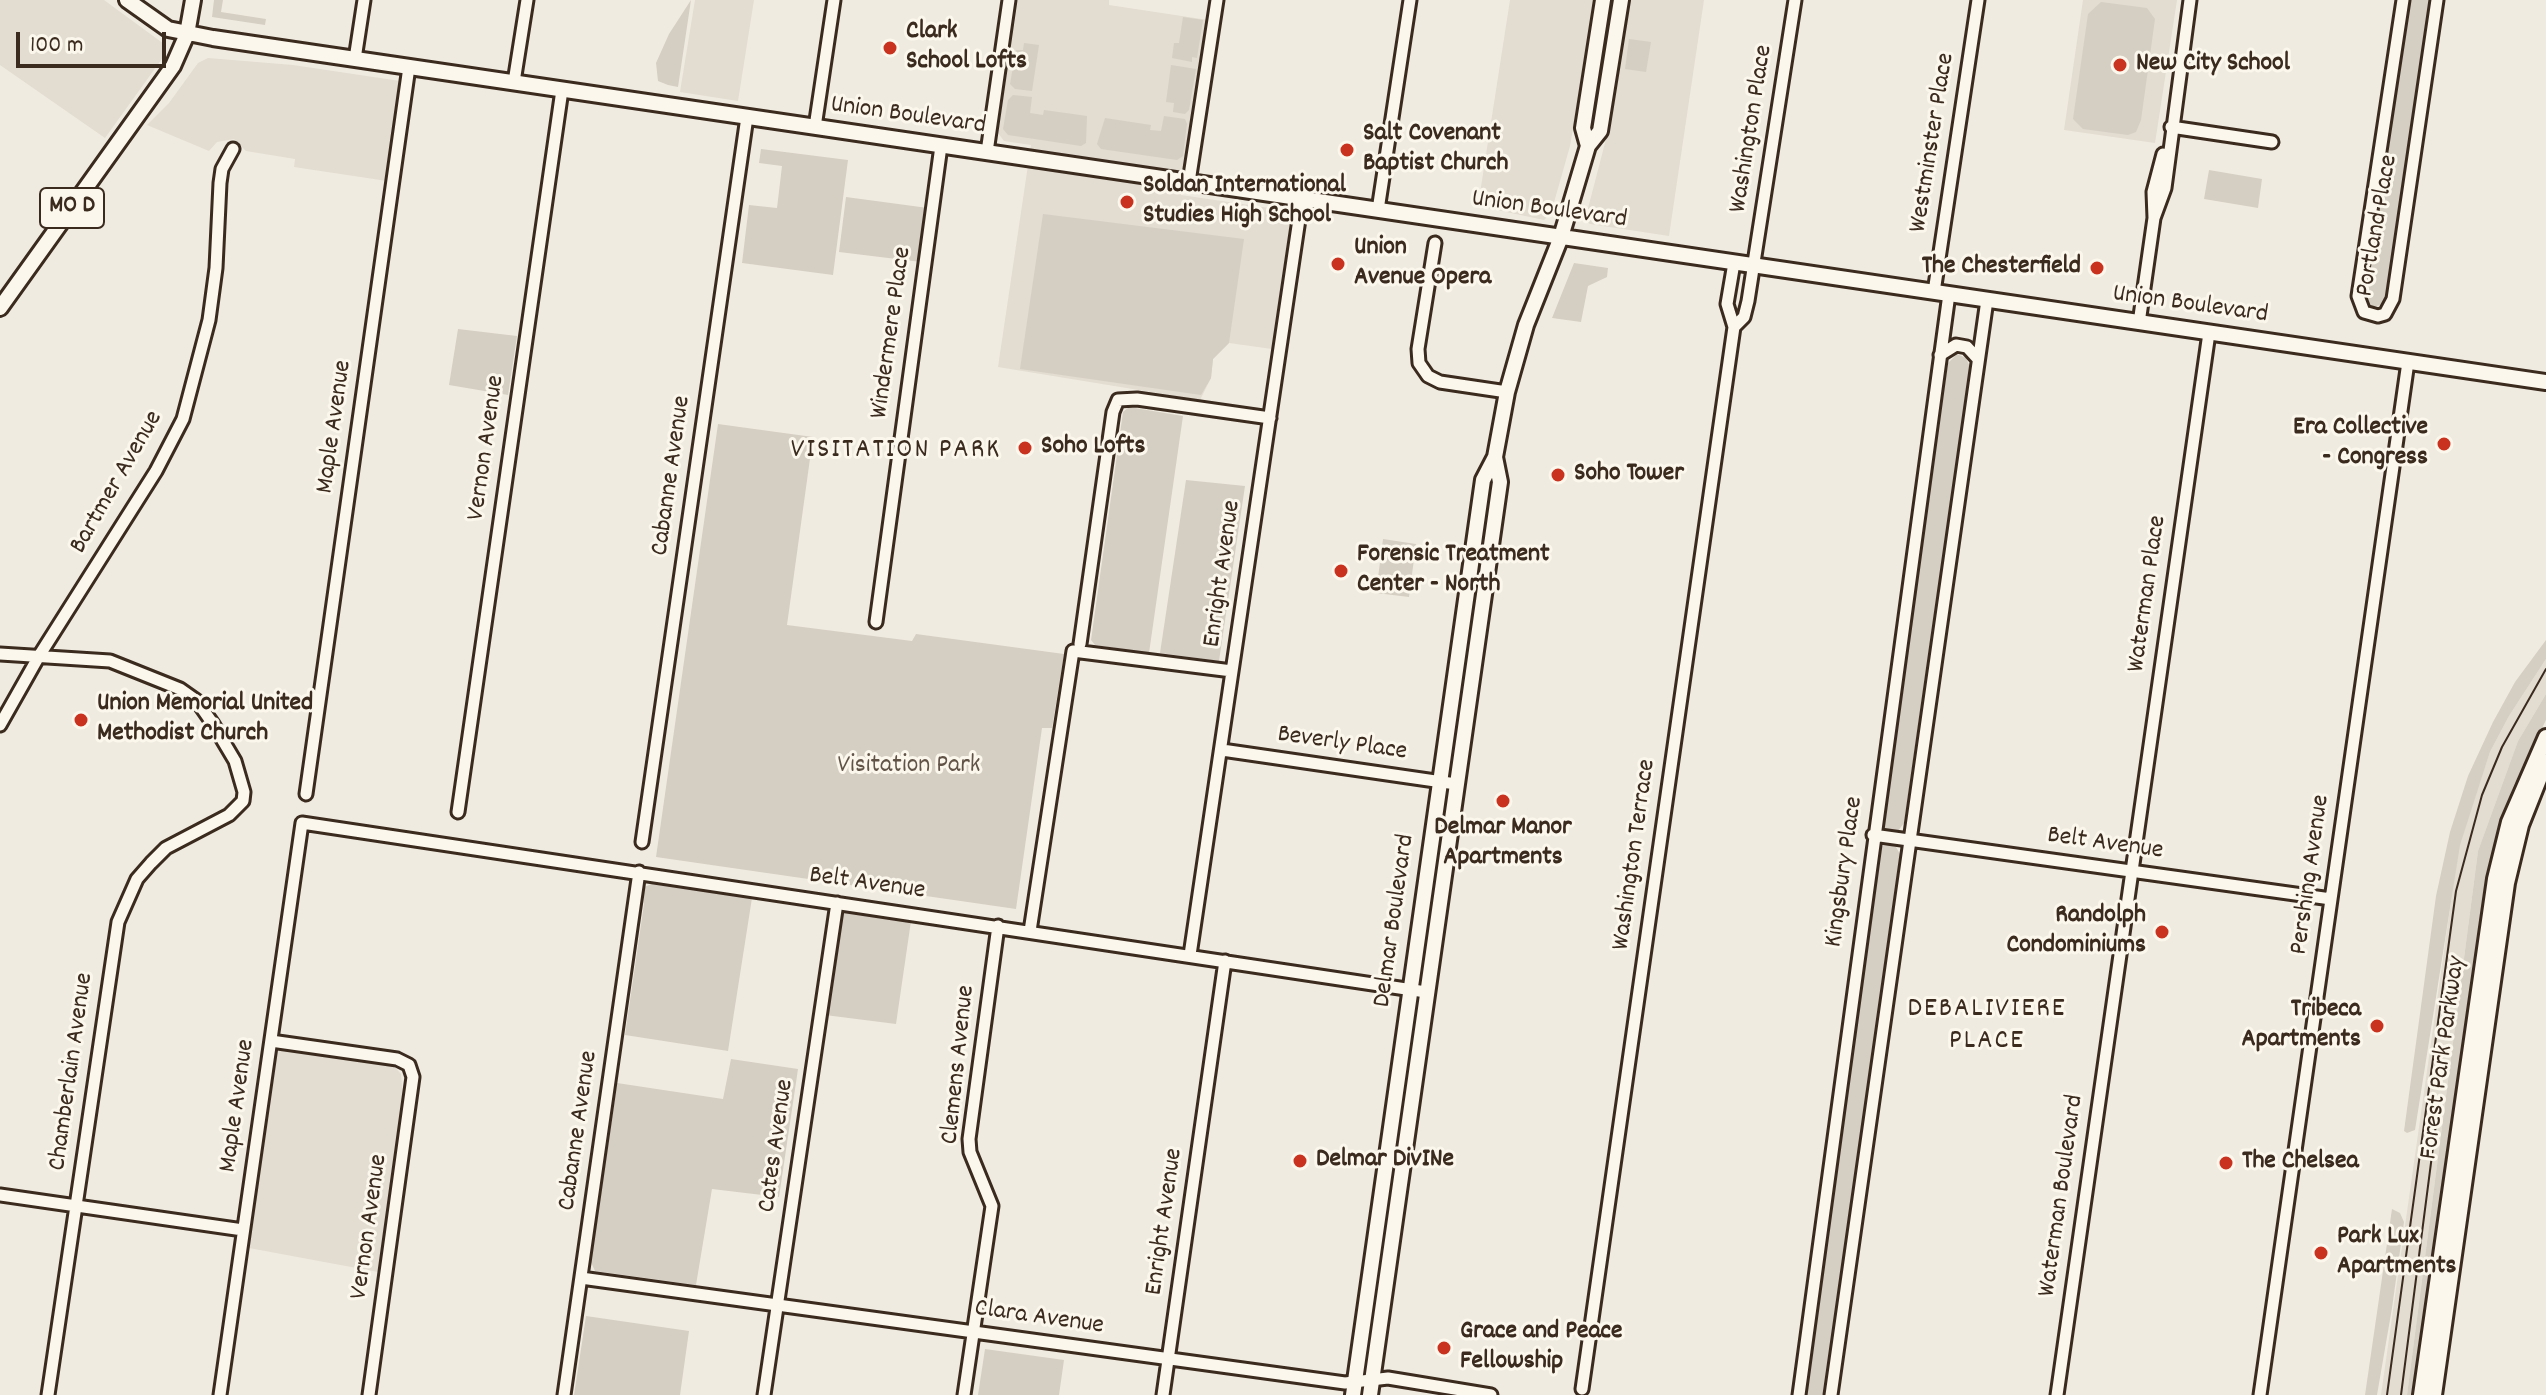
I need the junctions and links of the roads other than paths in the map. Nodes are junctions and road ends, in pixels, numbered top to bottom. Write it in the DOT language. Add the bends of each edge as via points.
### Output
graph roads {
  1 [pos="127,0"];
  2 [pos="193,0"];
  3 [pos="364,0"];
  4 [pos="527,0"];
  5 [pos="834,0"];
  6 [pos="1009,0"];
  7 [pos="1217,0"];
  8 [pos="1410,0"];
  9 [pos="1603,0"];
  10 [pos="1621,0"];
  11 [pos="1795,0"];
  12 [pos="1978,0"];
  13 [pos="2190,0"];
  14 [pos="2403,0"];
  15 [pos="2437,0"];
  16 [pos="187,34"];
  17 [pos="355,59"];
  18 [pos="409,67"];
  19 [pos="514,82"];
  20 [pos="562,90"];
  21 [pos="747,117"];
  22 [pos="815,127"];
  23 [pos="2171,127"];
  24 [pos="2272,142"];
  25 [pos="941,146"];
  26 [pos="1588,146"];
  27 [pos="233,149"];
  28 [pos="987,152"];
  29 [pos="1189,182"];
  30 [pos="1302,199"];
  31 [pos="1378,210"];
  32 [pos="1561,237"];
  33 [pos="1435,243"];
  34 [pos="1734,263"];
  35 [pos="1754,265"];
  36 [pos="1941,293"];
  37 [pos="1987,300"];
  38 [pos="0,308"];
  39 [pos="2139,323"];
  40 [pos="1734,327"];
  41 [pos="2209,333"];
  42 [pos="1940,355"];
  43 [pos="1978,359"];
  44 [pos="2408,362"];
  45 [pos="2546,382"];
  46 [pos="1507,392"];
  47 [pos="1270,418"];
  48 [pos="1495,457"];
  49 [pos="876,622"];
  50 [pos="1077,647"];
  51 [pos="0,654"];
  52 [pos="39,656"];
  53 [pos="1232,671"];
  54 [pos="0,725"];
  55 [pos="2546,737"];
  56 [pos="1222,750"];
  57 [pos="2546,762"];
  58 [pos="1441,782"];
  59 [pos="1456,784"];
  60 [pos="306,794"];
  61 [pos="458,812"];
  62 [pos="302,823"];
  63 [pos="1873,835"];
  64 [pos="1909,840"];
  65 [pos="642,842"];
  66 [pos="2132,866"];
  67 [pos="639,872"];
  68 [pos="2331,899"];
  69 [pos="837,903"];
  70 [pos="998,926"];
  71 [pos="1030,931"];
  72 [pos="1190,955"];
  73 [pos="1225,961"];
  74 [pos="1409,989"];
  75 [pos="1426,992"];
  76 [pos="271,1041"];
  77 [pos="0,1195"];
  78 [pos="75,1206"];
  79 [pos="243,1230"];
  80 [pos="581,1278"];
  81 [pos="777,1304"];
  82 [pos="973,1331"];
  83 [pos="1168,1359"];
  84 [pos="1371,1387"];
  85 [pos="1354,1388"];
  86 [pos="1582,1389"];
  87 [pos="48,1395"];
  88 [pos="220,1395"];
  89 [pos="369,1395"];
  90 [pos="564,1395"];
  91 [pos="764,1395"];
  92 [pos="964,1395"];
  93 [pos="1163,1395"];
  94 [pos="1491,1395"];
  95 [pos="1799,1395"];
  96 [pos="1831,1395"];
  97 [pos="2057,1395"];
  98 [pos="2260,1395"];
  99 [pos="2421,1395"];
  100 [pos="2434,1395"];
  1 -- 16 [label="main road, Union Boulevard" via="162,25"];
  2 -- 16 [label="main road, MO D"];
  3 -- 17 [label="street"];
  4 -- 19 [label="street"];
  5 -- 22 [label="street"];
  6 -- 28 [label="street"];
  7 -- 29 [label="street"];
  8 -- 31 [label="street"];
  9 -- 26 [label="main road, Delmar Boulevard" via="1583,128"];
  10 -- 26 [label="main road, Delmar Boulevard" via="1600,131"];
  11 -- 35 [label="street, Washington Place"];
  12 -- 36 [label="street, Westminster Place"];
  13 -- 23 [label="street"];
  14 -- 15 [label="street, Portland Place" via="2358,296 2364,312 2378,316 2393,299"];
  16 -- 17 [label="main road, Union Boulevard"];
  16 -- 38 [label="main road, MO D" via="173,66"];
  17 -- 18 [label="main road, Union Boulevard"];
  18 -- 19 [label="main road, Union Boulevard"];
  18 -- 60 [label="street, Maple Avenue"];
  19 -- 20 [label="main road, Union Boulevard"];
  20 -- 21 [label="main road, Union Boulevard"];
  20 -- 61 [label="street, Vernon Avenue"];
  21 -- 22 [label="main road, Union Boulevard"];
  21 -- 65 [label="street, Cabanne Avenue"];
  22 -- 25 [label="main road, Union Boulevard"];
  23 -- 24 [label="street"];
  23 -- 39 [label="street"];
  25 -- 28 [label="main road, Union Boulevard"];
  25 -- 49 [label="street, Windermere Place"];
  26 -- 32 [label="main road, Delmar Boulevard"];
  27 -- 52 [label="street, Bartmer Avenue" via="220,183 209,320 183,419"];
  28 -- 29 [label="main road, Union Boulevard"];
  29 -- 30 [label="main road, Union Boulevard"];
  30 -- 31 [label="main road, Union Boulevard"];
  30 -- 47 [label="street, Enright Avenue"];
  31 -- 32 [label="main road, Union Boulevard"];
  32 -- 34 [label="main road, Union Boulevard"];
  32 -- 46 [label="main road, Delmar Boulevard" via="1526,325"];
  33 -- 46 [label="street" via="1419,363 1440,382"];
  34 -- 35 [label="main road, Union Boulevard"];
  34 -- 40 [label="street" via="1727,304"];
  35 -- 36 [label="main road, Union Boulevard"];
  35 -- 40 [label="street, Washington Place" via="1746,309"];
  36 -- 37 [label="main road, Union Boulevard"];
  36 -- 42 [label="street, Kingsbury Place"];
  37 -- 39 [label="main road, Union Boulevard"];
  37 -- 43 [label="street"];
  39 -- 41 [label="main road, Union Boulevard"];
  40 -- 86 [label="street, Washington Terrace"];
  41 -- 44 [label="main road, Union Boulevard"];
  41 -- 66 [label="street, Waterman Place"];
  42 -- 43 [label="street" via="1956,345 1967,347"];
  42 -- 63 [label="street, Kingsbury Place"];
  43 -- 64 [label="street"];
  44 -- 45 [label="main road, Union Boulevard"];
  44 -- 68 [label="street, Pershing Avenue"];
  46 -- 48 [label="main road, Delmar Boulevard"];
  47 -- 50 [label="street" via="1118,400"];
  47 -- 53 [label="street, Enright Avenue"];
  48 -- 58 [label="main road, Delmar Boulevard" via="1483,480"];
  48 -- 59 [label="main road, Delmar Boulevard" via="1500,482"];
  50 -- 53 [label="street"];
  50 -- 71 [label="street"];
  51 -- 52 [label="street"];
  52 -- 54 [label="street, Bartmer Avenue"];
  52 -- 78 [label="street, Chamberlain Avenue" via="110,661 162,679 189,695 213,724 242,778 243,801 166,848 137,879 126,900 112,956"];
  53 -- 56 [label="street, Enright Avenue"];
  55 -- 99 [label="main road, Forest Park Parkway" via="2513,812 2497,869"];
  56 -- 58 [label="street, Beverly Place"];
  56 -- 72 [label="street, Enright Avenue"];
  57 -- 100 [label="main road, Forest Park Parkway" via="2521,825 2507,883"];
  58 -- 59 [label="street, Beverly Place"];
  58 -- 74 [label="main road, Delmar Boulevard"];
  59 -- 75 [label="main road, Delmar Boulevard"];
  62 -- 67 [label="street, Belt Avenue"];
  62 -- 76 [label="street, Maple Avenue"];
  63 -- 64 [label="street, Belt Avenue"];
  63 -- 95 [label="street, Kingsbury Place"];
  64 -- 66 [label="street, Belt Avenue"];
  64 -- 96 [label="street"];
  66 -- 68 [label="street, Belt Avenue"];
  66 -- 97 [label="street, Waterman Boulevard"];
  67 -- 69 [label="street, Belt Avenue"];
  67 -- 80 [label="street, Cabanne Avenue"];
  68 -- 98 [label="street, Pershing Avenue"];
  69 -- 70 [label="street, Belt Avenue"];
  69 -- 81 [label="street, Cates Avenue"];
  70 -- 71 [label="street, Belt Avenue"];
  70 -- 82 [label="street, Clemens Avenue" via="969,1139 992,1206"];
  71 -- 72 [label="street, Belt Avenue"];
  72 -- 73 [label="street, Belt Avenue"];
  73 -- 74 [label="street, Belt Avenue"];
  73 -- 83 [label="street, Enright Avenue"];
  74 -- 75 [label="street, Belt Avenue"];
  74 -- 85 [label="main road, Delmar Boulevard"];
  75 -- 84 [label="main road, Delmar Boulevard"];
  76 -- 79 [label="street, Maple Avenue"];
  76 -- 89 [label="street, Vernon Avenue" via="409,1065 413,1092"];
  77 -- 78 [label="street"];
  78 -- 79 [label="street"];
  78 -- 87 [label="street, Chamberlain Avenue"];
  79 -- 88 [label="street, Maple Avenue"];
  80 -- 81 [label="street, Clara Avenue"];
  80 -- 90 [label="street, Cabanne Avenue"];
  81 -- 82 [label="street, Clara Avenue"];
  81 -- 91 [label="street, Cates Avenue"];
  82 -- 83 [label="street, Clara Avenue"];
  82 -- 92 [label="street, Clemens Avenue"];
  83 -- 85 [label="street, Clara Avenue"];
  83 -- 93 [label="street, Enright Avenue"];
  84 -- 85 [label="street, Clara Avenue"];
  84 -- 94 [label="street, Clara Avenue" via="1388,1378"];
}
